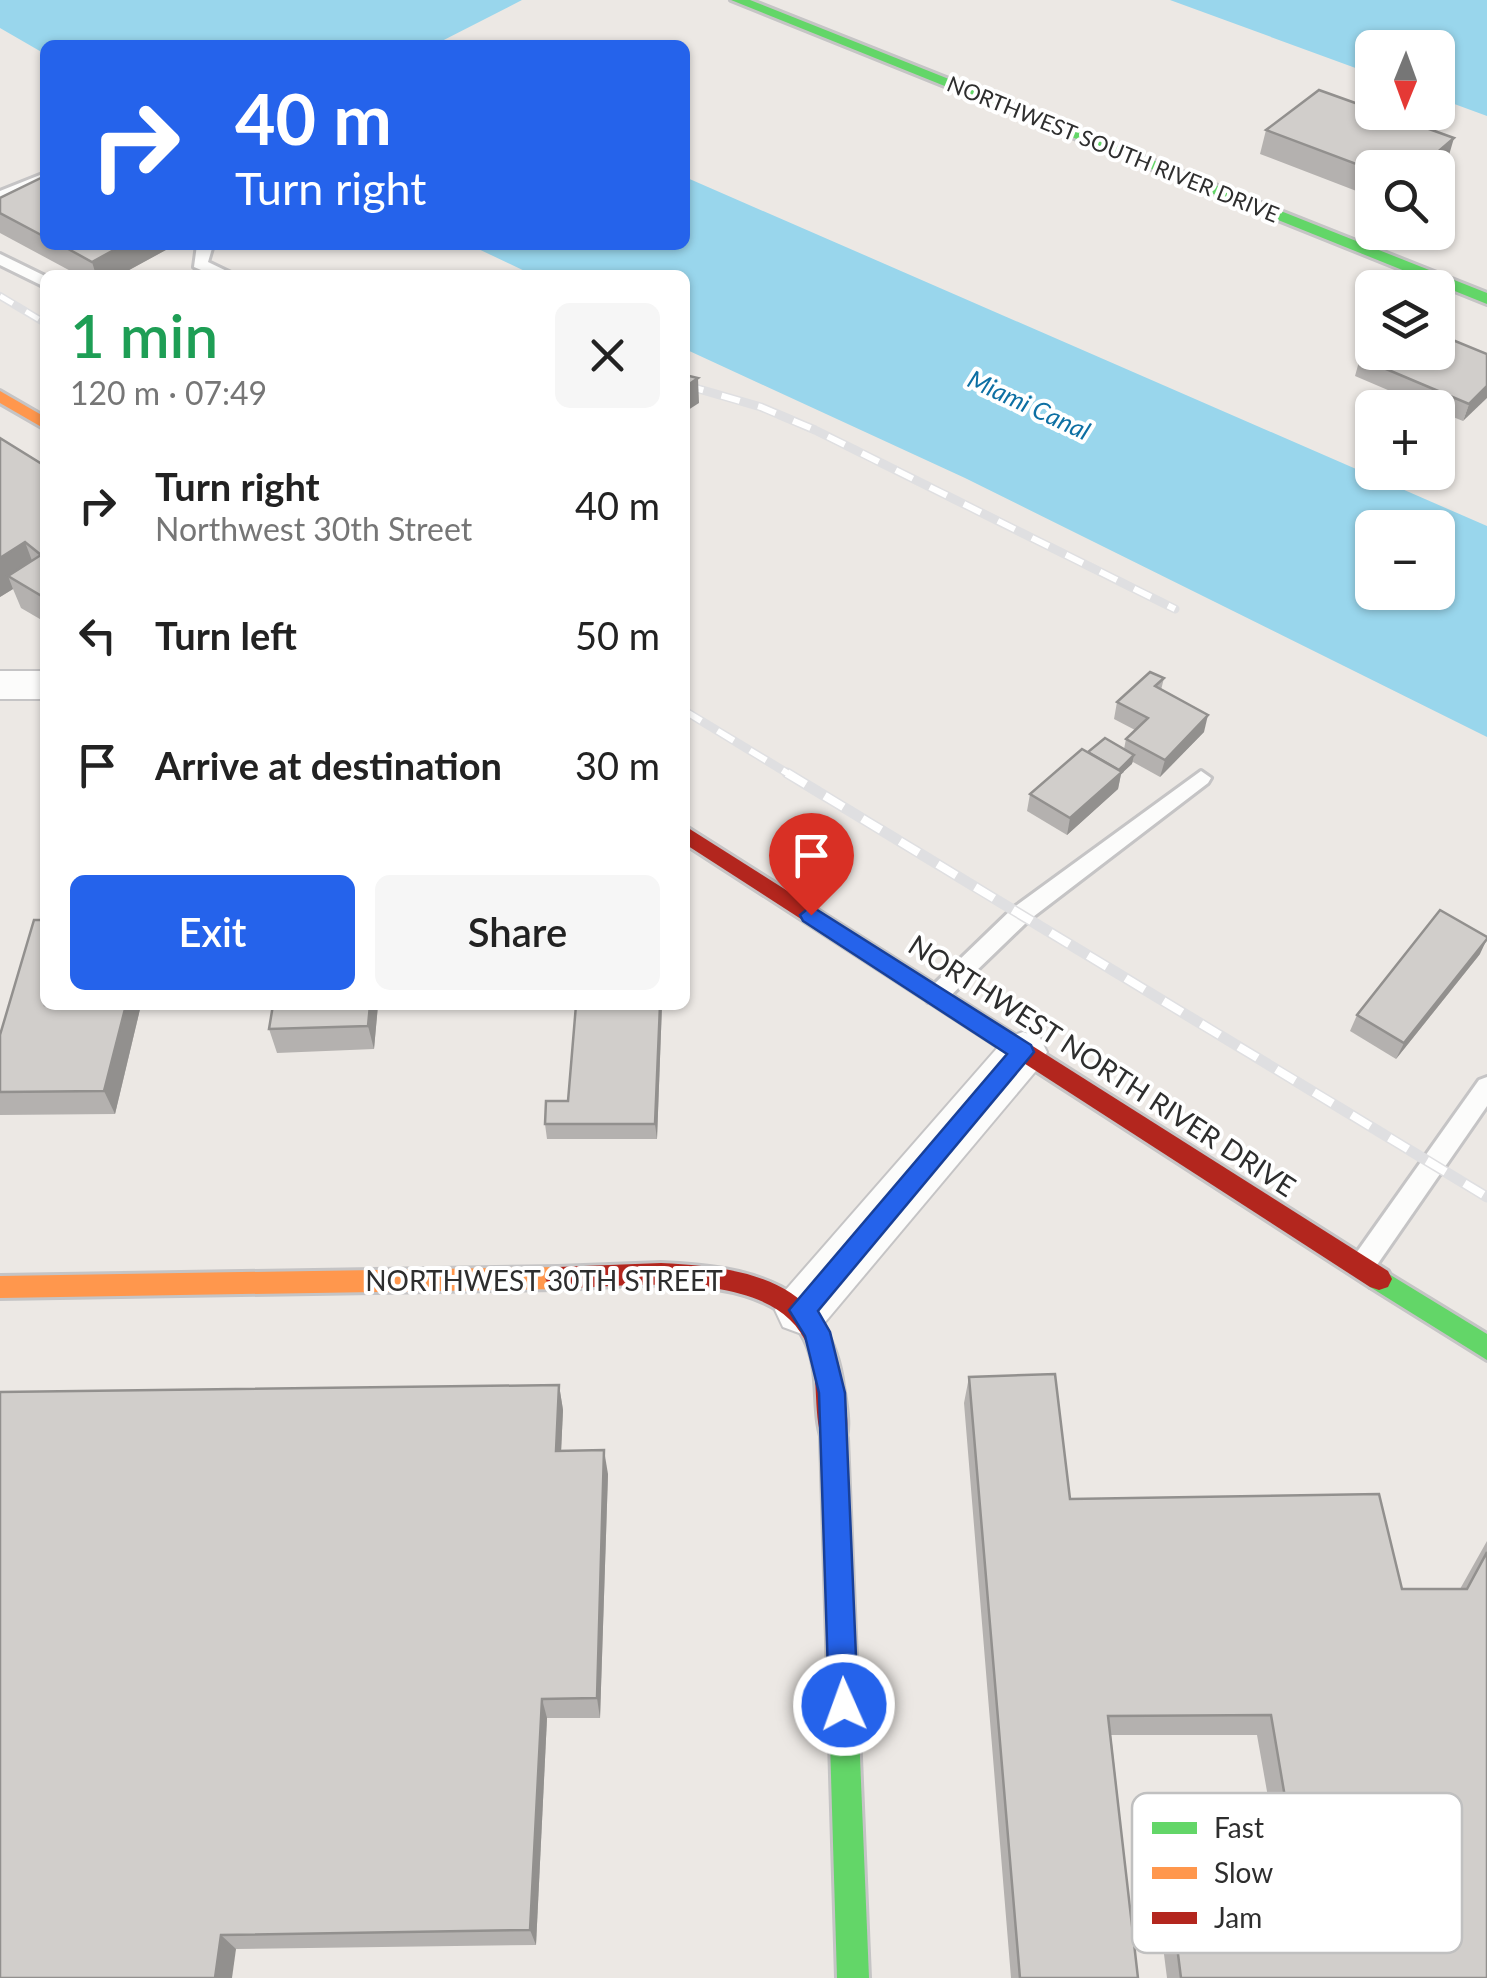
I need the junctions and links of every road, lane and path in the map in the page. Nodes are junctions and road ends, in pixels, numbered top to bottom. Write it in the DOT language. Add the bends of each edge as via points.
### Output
graph roads {
  1 [pos="738,0"];
  2 [pos="40,179"];
  3 [pos="0,196"];
  4 [pos="203,250"];
  5 [pos="0,259"];
  6 [pos="207,270"];
  7 [pos="40,279"];
  8 [pos="1487,298"];
  9 [pos="0,396"];
  10 [pos="40,421"];
  11 [pos="0,685"];
  12 [pos="40,685"];
  13 [pos="1201,778"];
  14 [pos="690,837"];
  15 [pos="936,996"];
  16 [pos="1022,1052"];
  17 [pos="1487,1088"];
  18 [pos="1361,1267"];
  19 [pos="0,1287"];
  20 [pos="802,1310"];
  21 [pos="1487,1348"];
  22 [pos="854,1978"];
  1 -- 8 [label="street, NORTHWEST SOUTH RIVER DRIVE"];
  2 -- 3 [label="lane"];
  4 -- 6 [label="lane" via="195,267"];
  5 -- 7 [label="lane"];
  9 -- 10 [label="street"];
  11 -- 12 [label="street"];
  13 -- 15 [label="lane" via="1021,914"];
  14 -- 15 [label="street, NORTHWEST NORTH RIVER DRIVE"];
  15 -- 16 [label="street, NORTHWEST NORTH RIVER DRIVE"];
  16 -- 18 [label="street, NORTHWEST NORTH RIVER DRIVE"];
  16 -- 20 [label="street"];
  17 -- 18 [label="lane"];
  18 -- 21 [label="street, NORTHWEST NORTH RIVER DRIVE"];
  19 -- 20 [label="street, NORTHWEST 30TH STREET" via="681,1276 757,1286"];
  20 -- 22 [label="street" via="817,1332 832,1393"];
}
